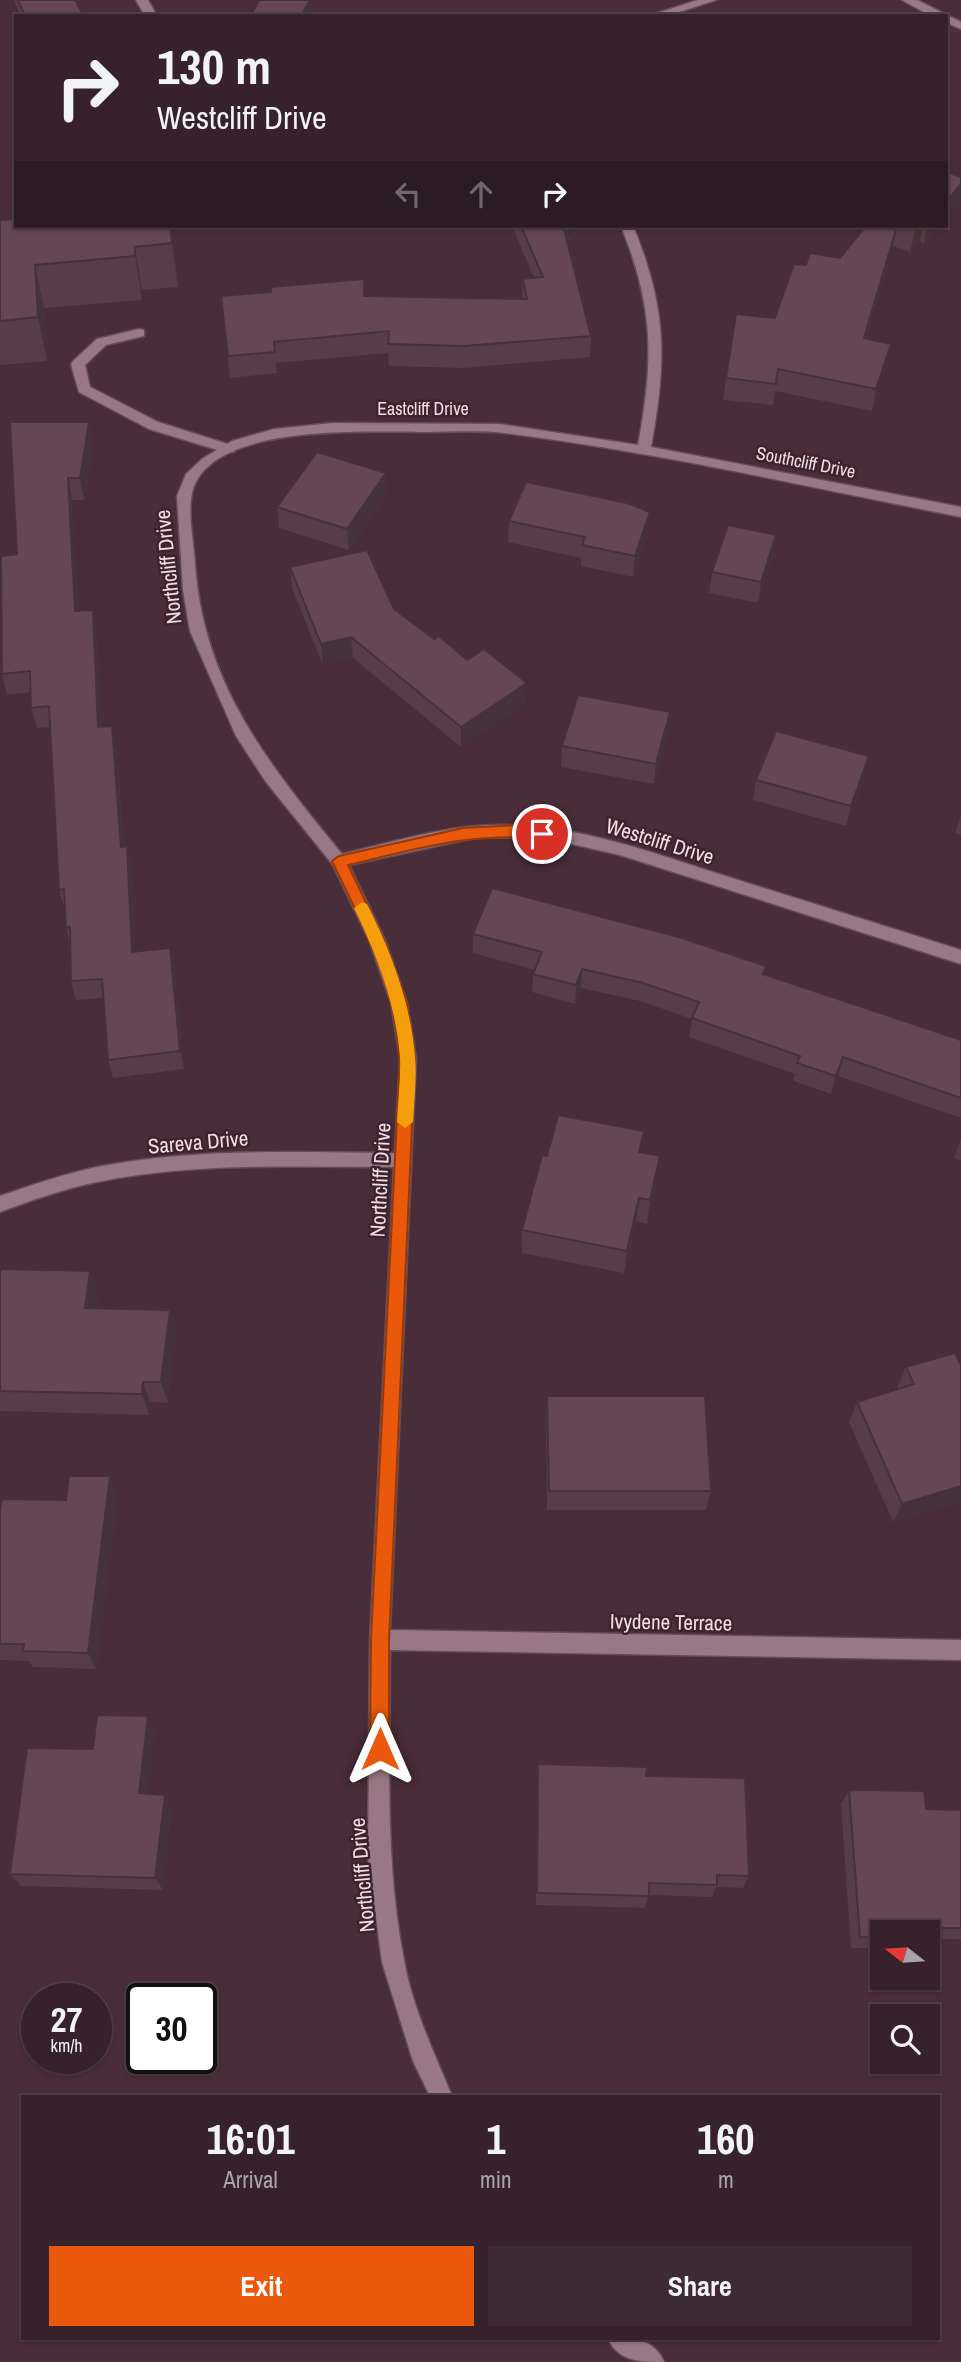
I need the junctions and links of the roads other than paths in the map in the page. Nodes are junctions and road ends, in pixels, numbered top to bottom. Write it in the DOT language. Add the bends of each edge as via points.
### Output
graph roads {
  1 [pos="710,0"];
  2 [pos="908,0"];
  3 [pos="661,14"];
  4 [pos="936,14"];
  5 [pos="628,228"];
  6 [pos="139,333"];
  7 [pos="229,449"];
  8 [pos="644,450"];
  9 [pos="207,462"];
  10 [pos="961,512"];
  11 [pos="339,861"];
  12 [pos="961,957"];
  13 [pos="403,1160"];
  14 [pos="0,1204"];
  15 [pos="380,1640"];
  16 [pos="961,1650"];
  17 [pos="441,2095"];
  18 [pos="624,2340"];
  19 [pos="652,2362"];
  1 -- 3 [label="street"];
  2 -- 4 [label="street"];
  5 -- 8 [label="street" via="653,296 658,341 657,386"];
  6 -- 7 [label="street" via="102,342 78,365 83,389 122,415"];
  7 -- 8 [label="street, Eastcliff Drive" via="274,434 345,427 500,428"];
  7 -- 9 [label="street, Eastcliff Drive"];
  8 -- 10 [label="street, Southcliff Drive"];
  9 -- 11 [label="street, Northcliff Drive" via="191,477 184,496 197,631 241,732 271,778"];
  11 -- 12 [label="street, Westcliff Drive" via="463,833 518,831 566,836"];
  11 -- 13 [label="street, Northcliff Drive" via="377,940 399,1003 408,1058"];
  13 -- 14 [label="street, Sareva Drive" via="241,1160 168,1166 96,1176"];
  13 -- 15 [label="street, Northcliff Drive"];
  15 -- 16 [label="street, Ivydene Terrace"];
  15 -- 17 [label="street, Northcliff Drive" via="379,1857 393,1962 424,2061"];
  18 -- 19 [label="street"];
}
